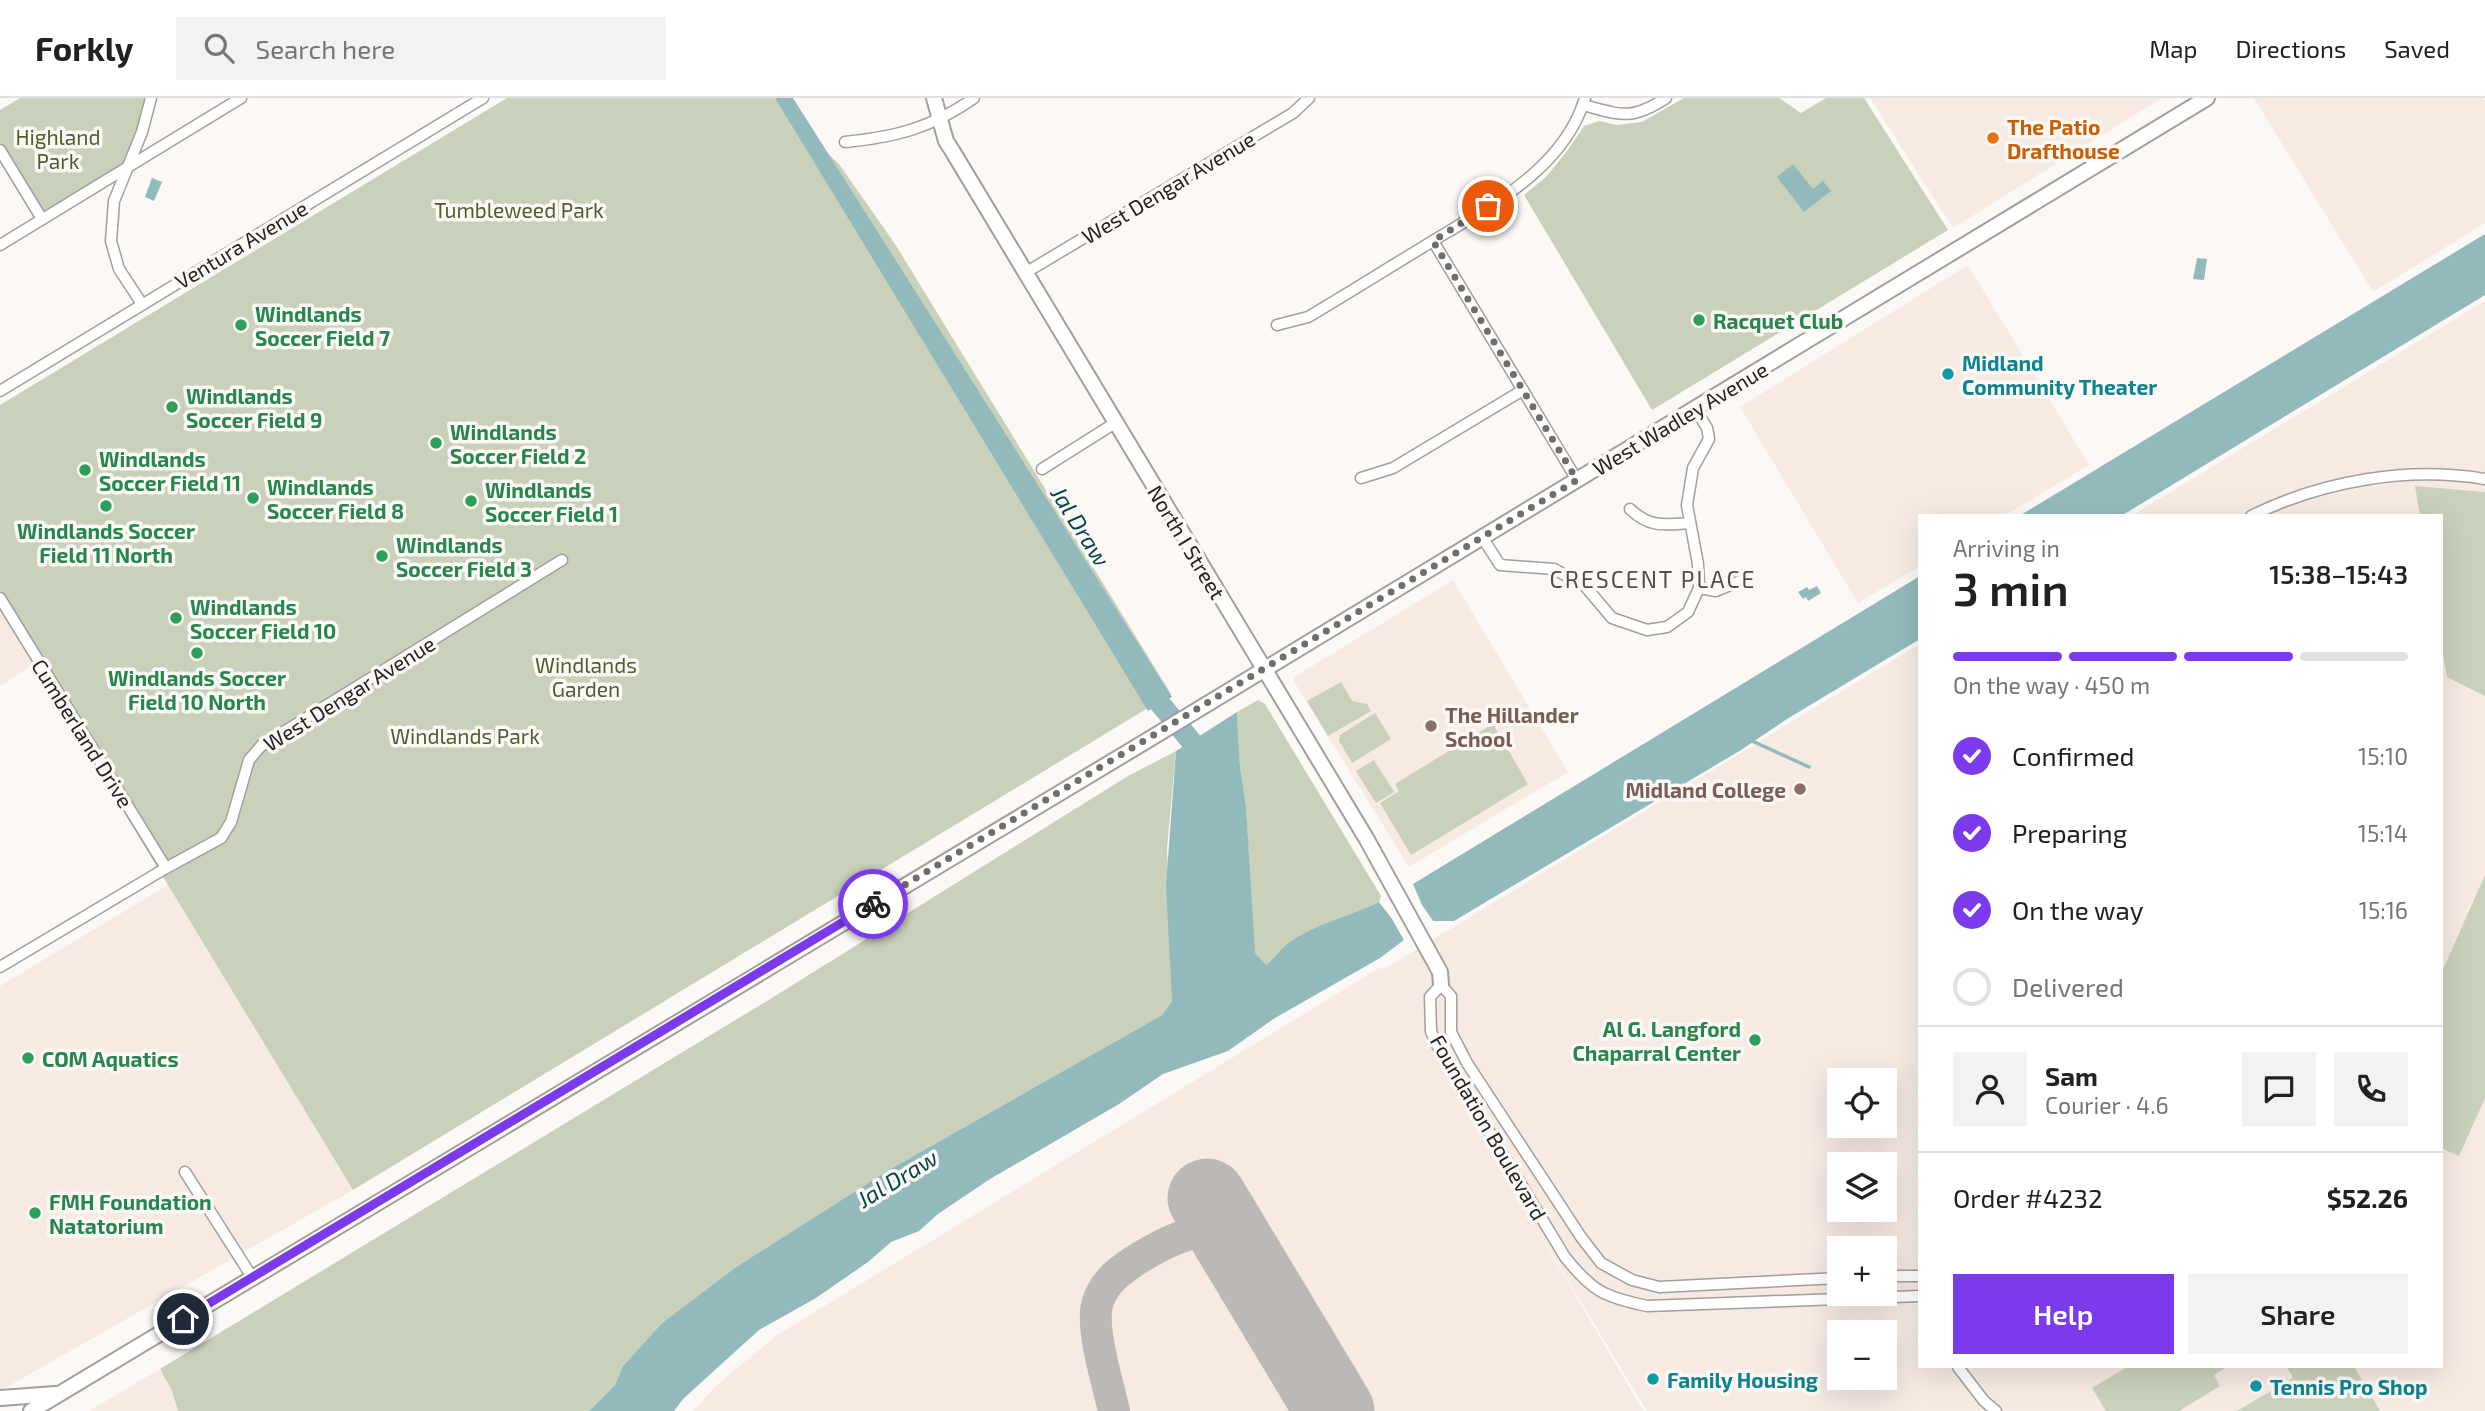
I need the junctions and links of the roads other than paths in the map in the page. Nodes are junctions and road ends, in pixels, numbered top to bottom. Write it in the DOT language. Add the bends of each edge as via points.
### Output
graph roads {
  1 [pos="151,98"];
  2 [pos="241,98"];
  3 [pos="483,98"];
  4 [pos="934,98"];
  5 [pos="974,98"];
  6 [pos="1309,98"];
  7 [pos="1666,98"];
  8 [pos="2207,98"];
  9 [pos="1584,102"];
  10 [pos="940,119"];
  11 [pos="845,142"];
  12 [pos="0,150"];
  13 [pos="127,167"];
  14 [pos="42,219"];
  15 [pos="1433,241"];
  16 [pos="0,245"];
  17 [pos="1025,273"];
  18 [pos="142,304"];
  19 [pos="1277,325"];
  20 [pos="0,390"];
  21 [pos="1523,390"];
  22 [pos="1695,408"];
  23 [pos="1115,423"];
  24 [pos="1042,469"];
  25 [pos="1362,478"];
  26 [pos="1577,480"];
  27 [pos="2485,480"];
  28 [pos="1630,509"];
  29 [pos="2255,514"];
  30 [pos="1690,523"];
  31 [pos="1482,537"];
  32 [pos="562,560"];
  33 [pos="1745,579"];
  34 [pos="1699,588"];
  35 [pos="0,597"];
  36 [pos="1264,669"];
  37 [pos="166,868"];
  38 [pos="0,967"];
  39 [pos="1441,985"];
  40 [pos="1533,1165"];
  41 [pos="185,1172"];
  42 [pos="1515,1175"];
  43 [pos="1897,1276"];
  44 [pos="1918,1276"];
  45 [pos="251,1277"];
  46 [pos="1827,1280"];
  47 [pos="1918,1296"];
  48 [pos="1959,1368"];
  49 [pos="60,1393"];
  50 [pos="0,1398"];
  51 [pos="31,1411"];
  52 [pos="1996,1411"];
  1 -- 13 [label="street"];
  2 -- 13 [label="street"];
  3 -- 18 [label="street, Ventura Avenue"];
  4 -- 10 [label="main road, North I Street"];
  5 -- 10 [label="street"];
  6 -- 17 [label="street, West Dengar Avenue" via="1293,113"];
  7 -- 9 [label="street" via="1623,116"];
  8 -- 22 [label="main road, West Wadley Avenue"];
  9 -- 15 [label="street" via="1560,146 1538,169"];
  10 -- 11 [label="street" via="897,135"];
  10 -- 17 [label="main road, North I Street" via="953,152"];
  12 -- 14 [label="street"];
  13 -- 14 [label="street"];
  13 -- 18 [label="street" via="114,201 111,241 119,269"];
  14 -- 16 [label="street"];
  15 -- 19 [label="street" via="1308,317"];
  15 -- 21 [label="street"];
  17 -- 23 [label="main road, North I Street"];
  18 -- 20 [label="street, Ventura Avenue"];
  21 -- 25 [label="street" via="1393,468"];
  21 -- 26 [label="street"];
  22 -- 26 [label="main road, West Wadley Avenue"];
  22 -- 30 [label="street" via="1709,439 1693,468 1687,505"];
  23 -- 24 [label="street"];
  23 -- 36 [label="main road, North I Street"];
  26 -- 31 [label="main road, West Wadley Avenue"];
  27 -- 29 [label="street" via="2404,474 2327,487"];
  28 -- 30 [label="street" via="1642,521"];
  30 -- 34 [label="street"];
  31 -- 34 [label="street" via="1500,565 1554,569 1586,586 1612,618 1647,631 1667,627 1688,612"];
  31 -- 36 [label="main road, West Wadley Avenue"];
  32 -- 37 [label="street, West Dengar Avenue" via="261,746 249,760 231,822 221,838"];
  33 -- 34 [label="street" via="1716,591"];
  35 -- 37 [label="street, Cumberland Drive"];
  36 -- 39 [label="main road, North I Street" via="1366,838 1440,972"];
  36 -- 45 [label="main road, West Wadley Avenue"];
  37 -- 38 [label="street, West Dengar Avenue"];
  39 -- 40 [label="street, Foundation Boulevard" via="1451,996 1451,1032"];
  39 -- 42 [label="street, Foundation Boulevard" via="1430,997 1435,1042"];
  40 -- 42 [label="street"];
  40 -- 46 [label="street, Foundation Boulevard" via="1601,1263 1632,1280 1659,1287"];
  41 -- 45 [label="street"];
  42 -- 47 [label="street, Foundation Boulevard" via="1586,1283 1617,1300 1647,1306"];
  43 -- 44 [label="street"];
  45 -- 49 [label="main road, West Wadley Avenue"];
  48 -- 52 [label="street"];
  49 -- 50 [label="main road"];
  49 -- 51 [label="main road, West Wadley Avenue"];
}
